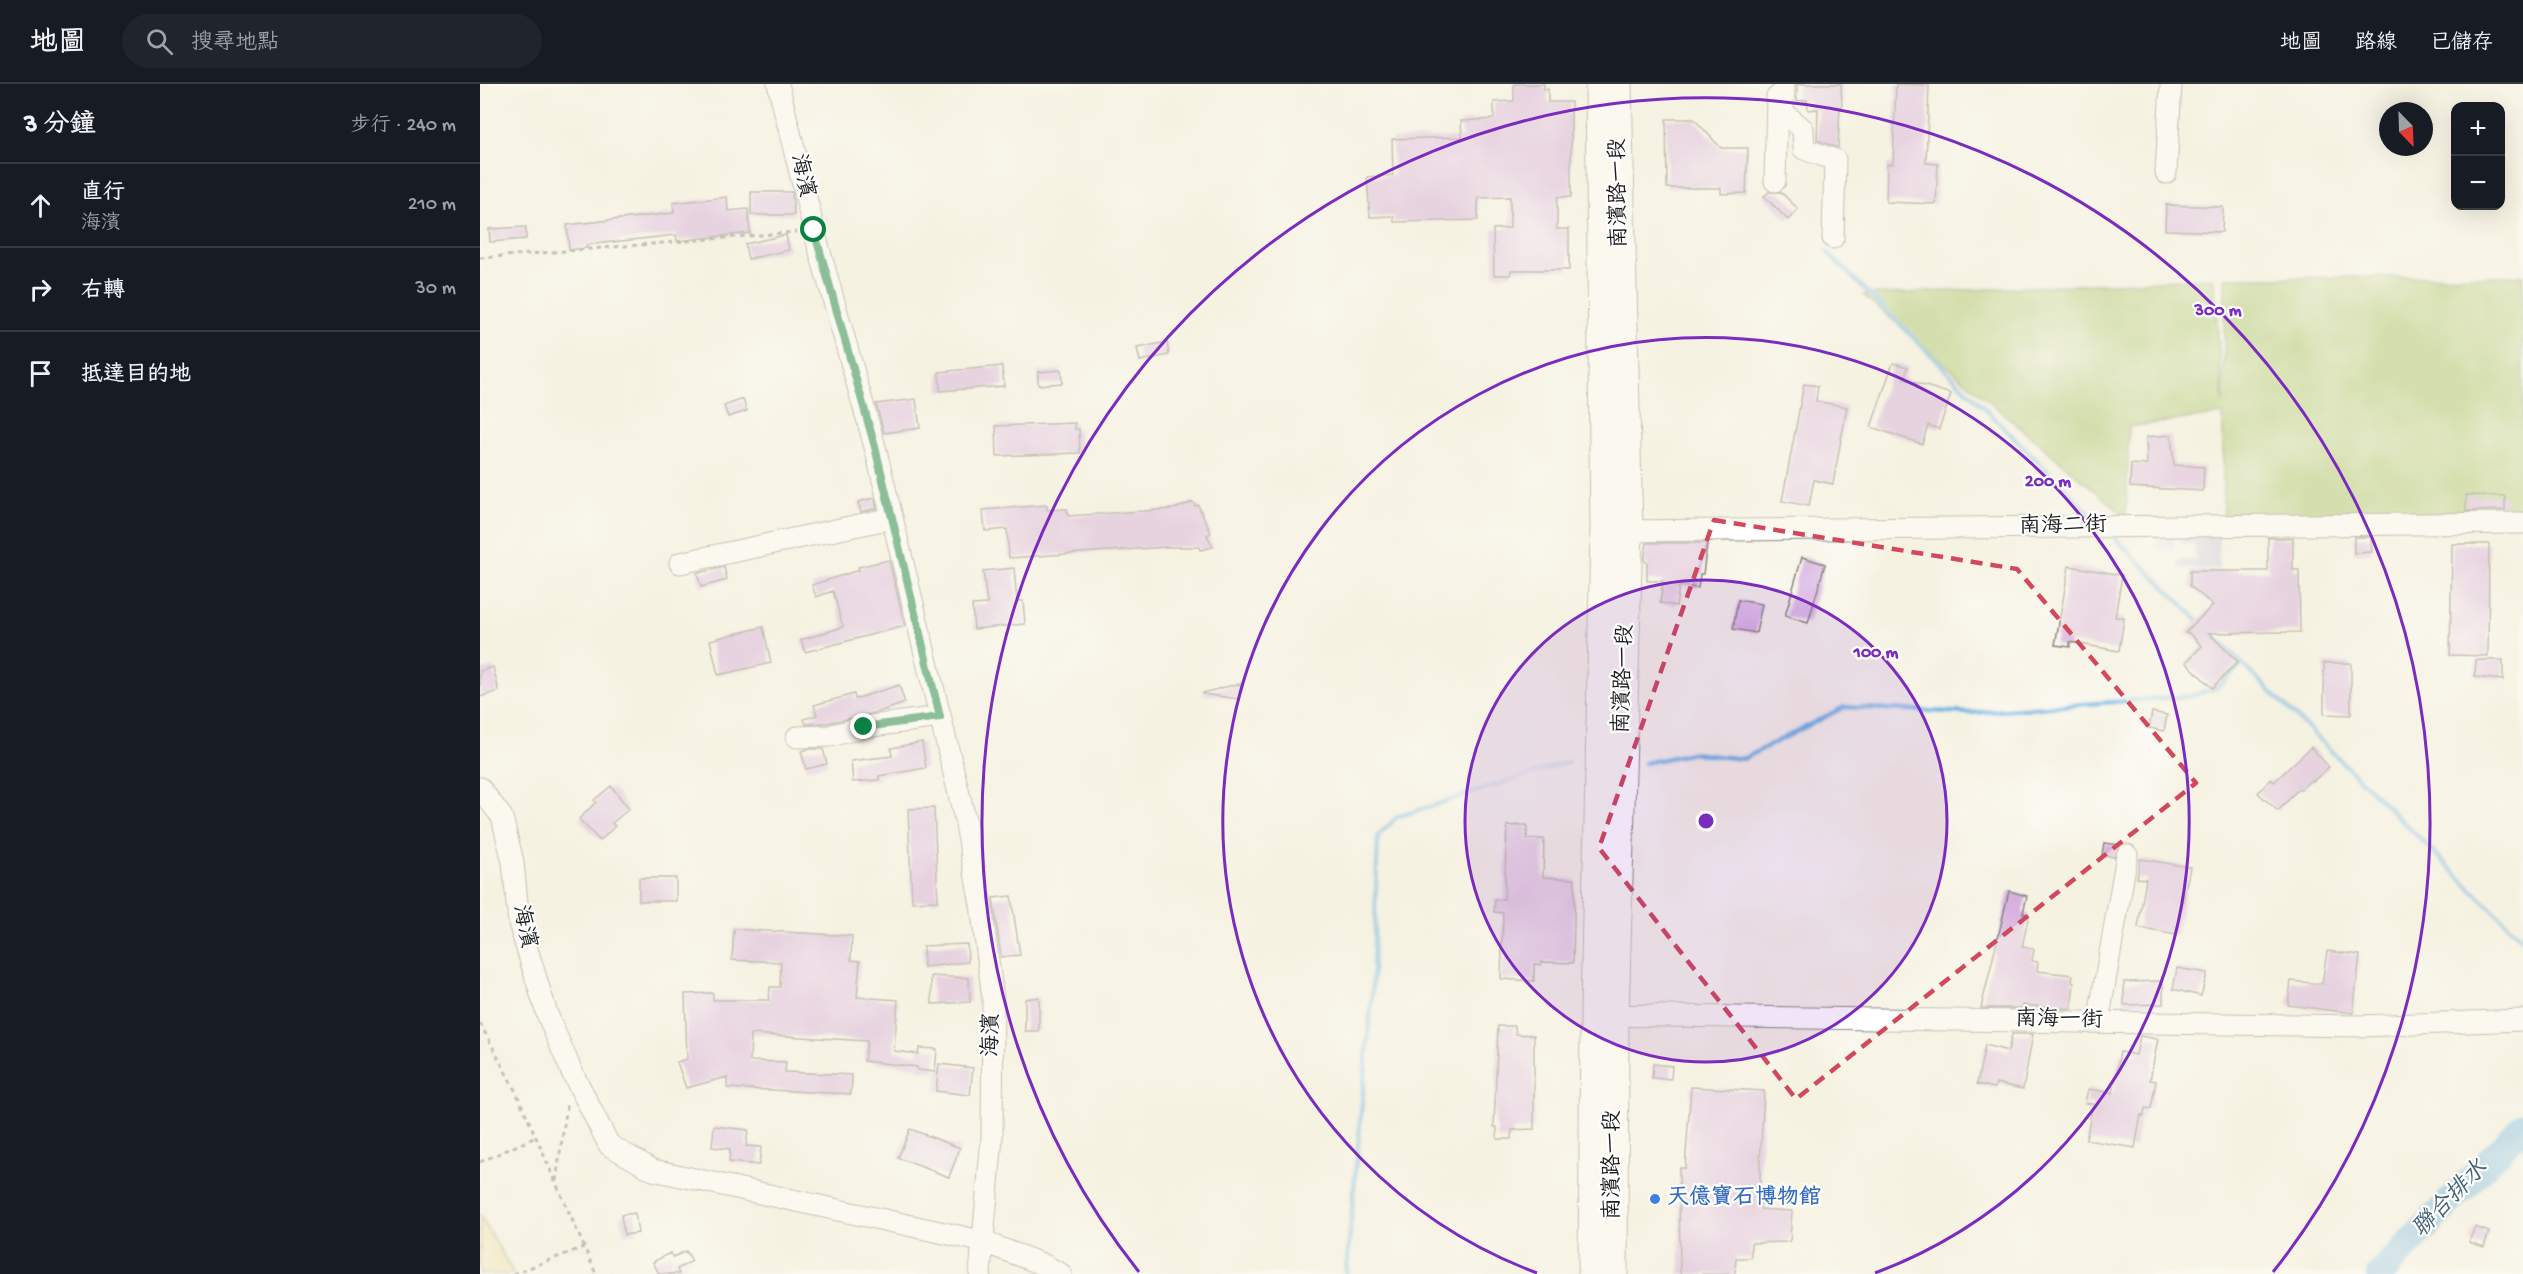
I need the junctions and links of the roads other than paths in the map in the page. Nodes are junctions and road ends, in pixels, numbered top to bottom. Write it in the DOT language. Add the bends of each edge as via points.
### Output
graph roads {
  1 [pos="778,84"];
  2 [pos="1599,84"];
  3 [pos="1618,84"];
  4 [pos="1778,84"];
  5 [pos="1784,84"];
  6 [pos="2171,84"];
  7 [pos="2166,172"];
  8 [pos="1775,181"];
  9 [pos="1833,238"];
  10 [pos="892,518"];
  11 [pos="2523,523"];
  12 [pos="1616,531"];
  13 [pos="680,563"];
  14 [pos="940,717"];
  15 [pos="797,737"];
  16 [pos="480,788"];
  17 [pos="2127,855"];
  18 [pos="1604,1015"];
  19 [pos="2523,1020"];
  20 [pos="2098,1022"];
  21 [pos="981,1241"];
  22 [pos="980,1274"];
  23 [pos="1061,1274"];
  24 [pos="1592,1274"];
  25 [pos="1614,1274"];
  1 -- 10 [label="street, 海濱"];
  2 -- 12 [label="main road, 南濱路一段"];
  3 -- 12 [label="main road, 南濱路一段"];
  4 -- 8 [label="street"];
  5 -- 9 [label="street" via="1783,112 1803,129 1804,149 1834,160"];
  6 -- 7 [label="street"];
  10 -- 13 [label="street"];
  10 -- 14 [label="street, 海濱"];
  11 -- 12 [label="street, 南海二街"];
  12 -- 18 [label="main road, 南濱路一段"];
  14 -- 15 [label="street" via="864,727 830,736"];
  14 -- 21 [label="street, 海濱" via="981,905 993,999 993,1138"];
  16 -- 21 [label="street, 海濱" via="502,817 513,862 519,923 547,1014 609,1145 653,1170"];
  17 -- 20 [label="street"];
  18 -- 20 [label="street, 南海一街"];
  18 -- 24 [label="main road, 南濱路一段"];
  18 -- 25 [label="main road, 南濱路一段"];
  19 -- 20 [label="street, 南海一街" via="2361,1026"];
  21 -- 22 [label="street"];
  21 -- 23 [label="street"];
}
